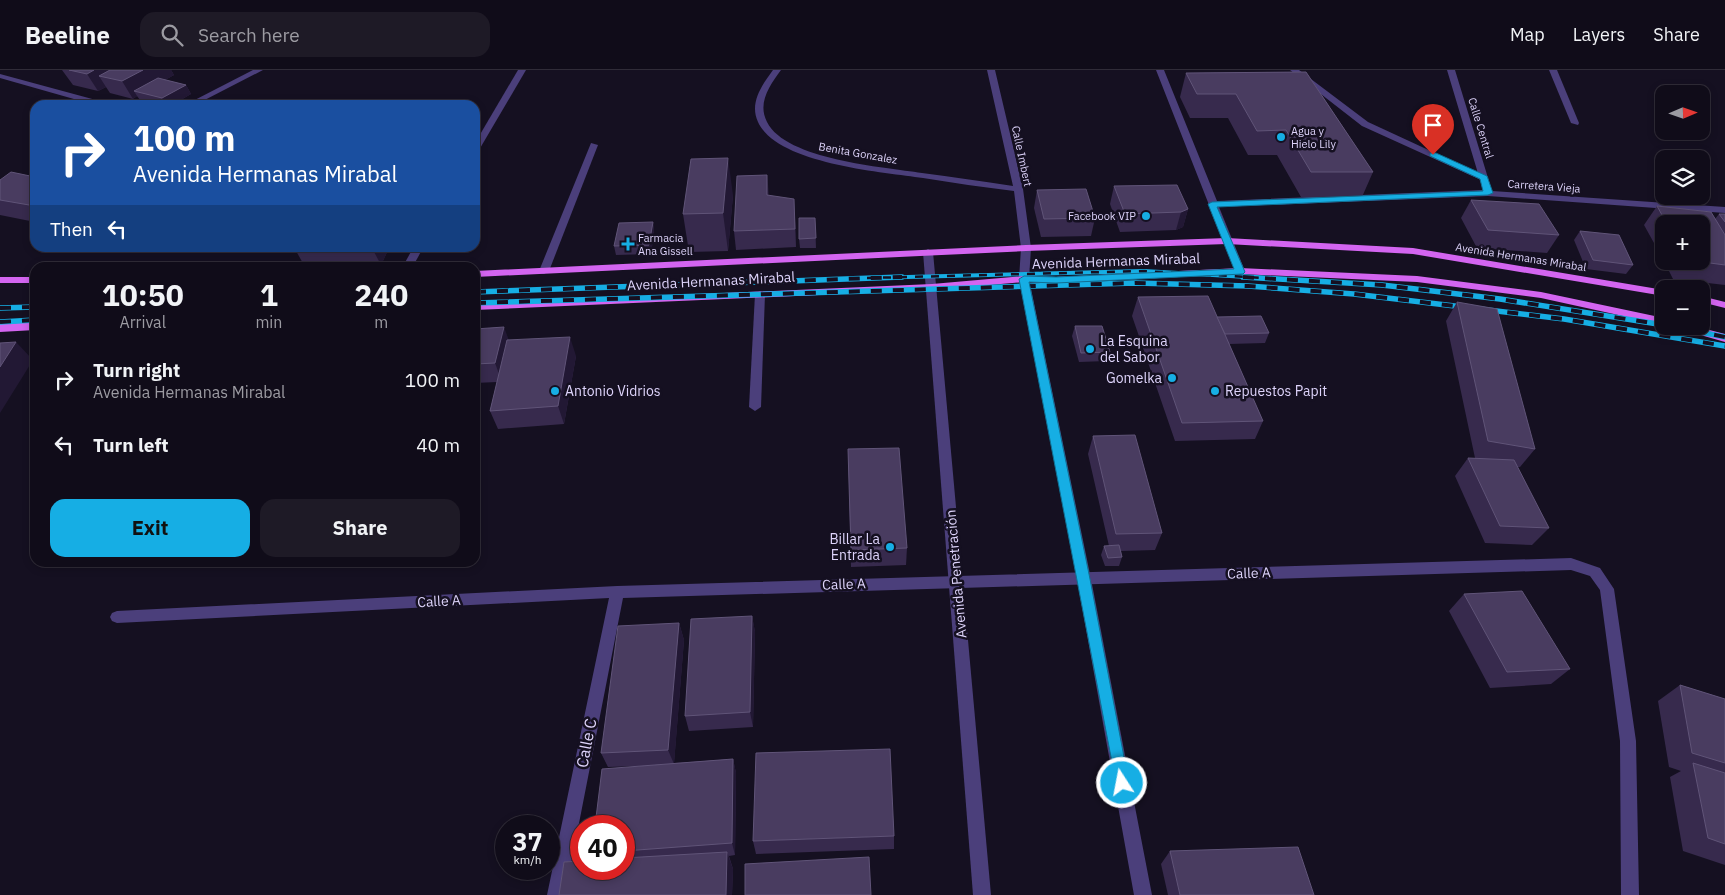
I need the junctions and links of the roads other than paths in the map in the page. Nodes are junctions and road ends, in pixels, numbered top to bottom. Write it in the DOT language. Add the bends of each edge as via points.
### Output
graph roads {
  1 [pos="259,70"];
  2 [pos="522,70"];
  3 [pos="777,70"];
  4 [pos="991,70"];
  5 [pos="1160,70"];
  6 [pos="1294,70"];
  7 [pos="1451,70"];
  8 [pos="1554,70"];
  9 [pos="0,76"];
  10 [pos="86,100"];
  11 [pos="199,100"];
  12 [pos="1575,123"];
  13 [pos="480,141"];
  14 [pos="594,144"];
  15 [pos="1484,178"];
  16 [pos="1018,189"];
  17 [pos="1488,193"];
  18 [pos="1212,204"];
  19 [pos="1725,210"];
  20 [pos="1227,241"];
  21 [pos="1026,248"];
  22 [pos="928,252"];
  23 [pos="544,270"];
  24 [pos="1240,272"];
  25 [pos="480,274"];
  26 [pos="1024,279"];
  27 [pos="0,280"];
  28 [pos="30,280"];
  29 [pos="932,287"];
  30 [pos="1655,291"];
  31 [pos="760,294"];
  32 [pos="1710,301"];
  33 [pos="1725,305"];
  34 [pos="480,307"];
  35 [pos="1655,320"];
  36 [pos="30,326"];
  37 [pos="0,328"];
  38 [pos="1710,334"];
  39 [pos="1725,338"];
  40 [pos="755,407"];
  41 [pos="1084,579"];
  42 [pos="957,581"];
  43 [pos="616,592"];
  44 [pos="117,617"];
  45 [pos="556,895"];
  46 [pos="982,895"];
  47 [pos="1142,895"];
  48 [pos="1630,895"];
  1 -- 11 [label="street"];
  2 -- 13 [label="street"];
  3 -- 16 [label="street, Benita Gonzalez" via="759,102 760,117 780,141 805,154 838,163"];
  4 -- 16 [label="street, Calle Imbert"];
  5 -- 18 [label="street"];
  6 -- 15 [label="street" via="1365,124"];
  7 -- 15 [label="street, Calle Central"];
  8 -- 12 [label="street"];
  9 -- 10 [label="street"];
  14 -- 23 [label="street"];
  15 -- 17 [label="street, Calle Central"];
  16 -- 21 [label="street, Calle Imbert"];
  17 -- 18 [label="street, Carretera Vieja"];
  17 -- 19 [label="street, Carretera Vieja"];
  18 -- 20 [label="street"];
  20 -- 21 [label="main road, Avenida Hermanas Mirabal"];
  20 -- 24 [label="street"];
  20 -- 30 [label="main road, Avenida Hermanas Mirabal" via="1413,251"];
  21 -- 22 [label="main road, Avenida Hermanas Mirabal"];
  21 -- 26 [label="street"];
  22 -- 23 [label="main road, Avenida Hermanas Mirabal"];
  22 -- 29 [label="street, Avenida Penetración"];
  23 -- 25 [label="main road, Avenida Hermanas Mirabal"];
  24 -- 26 [label="main road, Avenida Hermanas Mirabal"];
  24 -- 35 [label="main road, Avenida Hermanas Mirabal" via="1426,280 1540,295"];
  26 -- 29 [label="main road, Avenida Hermanas Mirabal"];
  26 -- 41 [label="street"];
  27 -- 28 [label="main road"];
  29 -- 31 [label="main road, Avenida Hermanas Mirabal"];
  29 -- 42 [label="street, Avenida Penetración"];
  31 -- 34 [label="main road, Avenida Hermanas Mirabal"];
  31 -- 40 [label="street"];
  32 -- 33 [label="main road"];
  36 -- 37 [label="main road"];
  38 -- 39 [label="main road"];
  41 -- 42 [label="street, Calle A"];
  41 -- 47 [label="street"];
  41 -- 48 [label="street, Calle A" via="1571,564 1595,572 1607,589 1628,742"];
  42 -- 43 [label="street, Calle A"];
  42 -- 46 [label="street, Avenida Penetración"];
  43 -- 44 [label="street, Calle A"];
  43 -- 45 [label="street, Calle C"];
}
